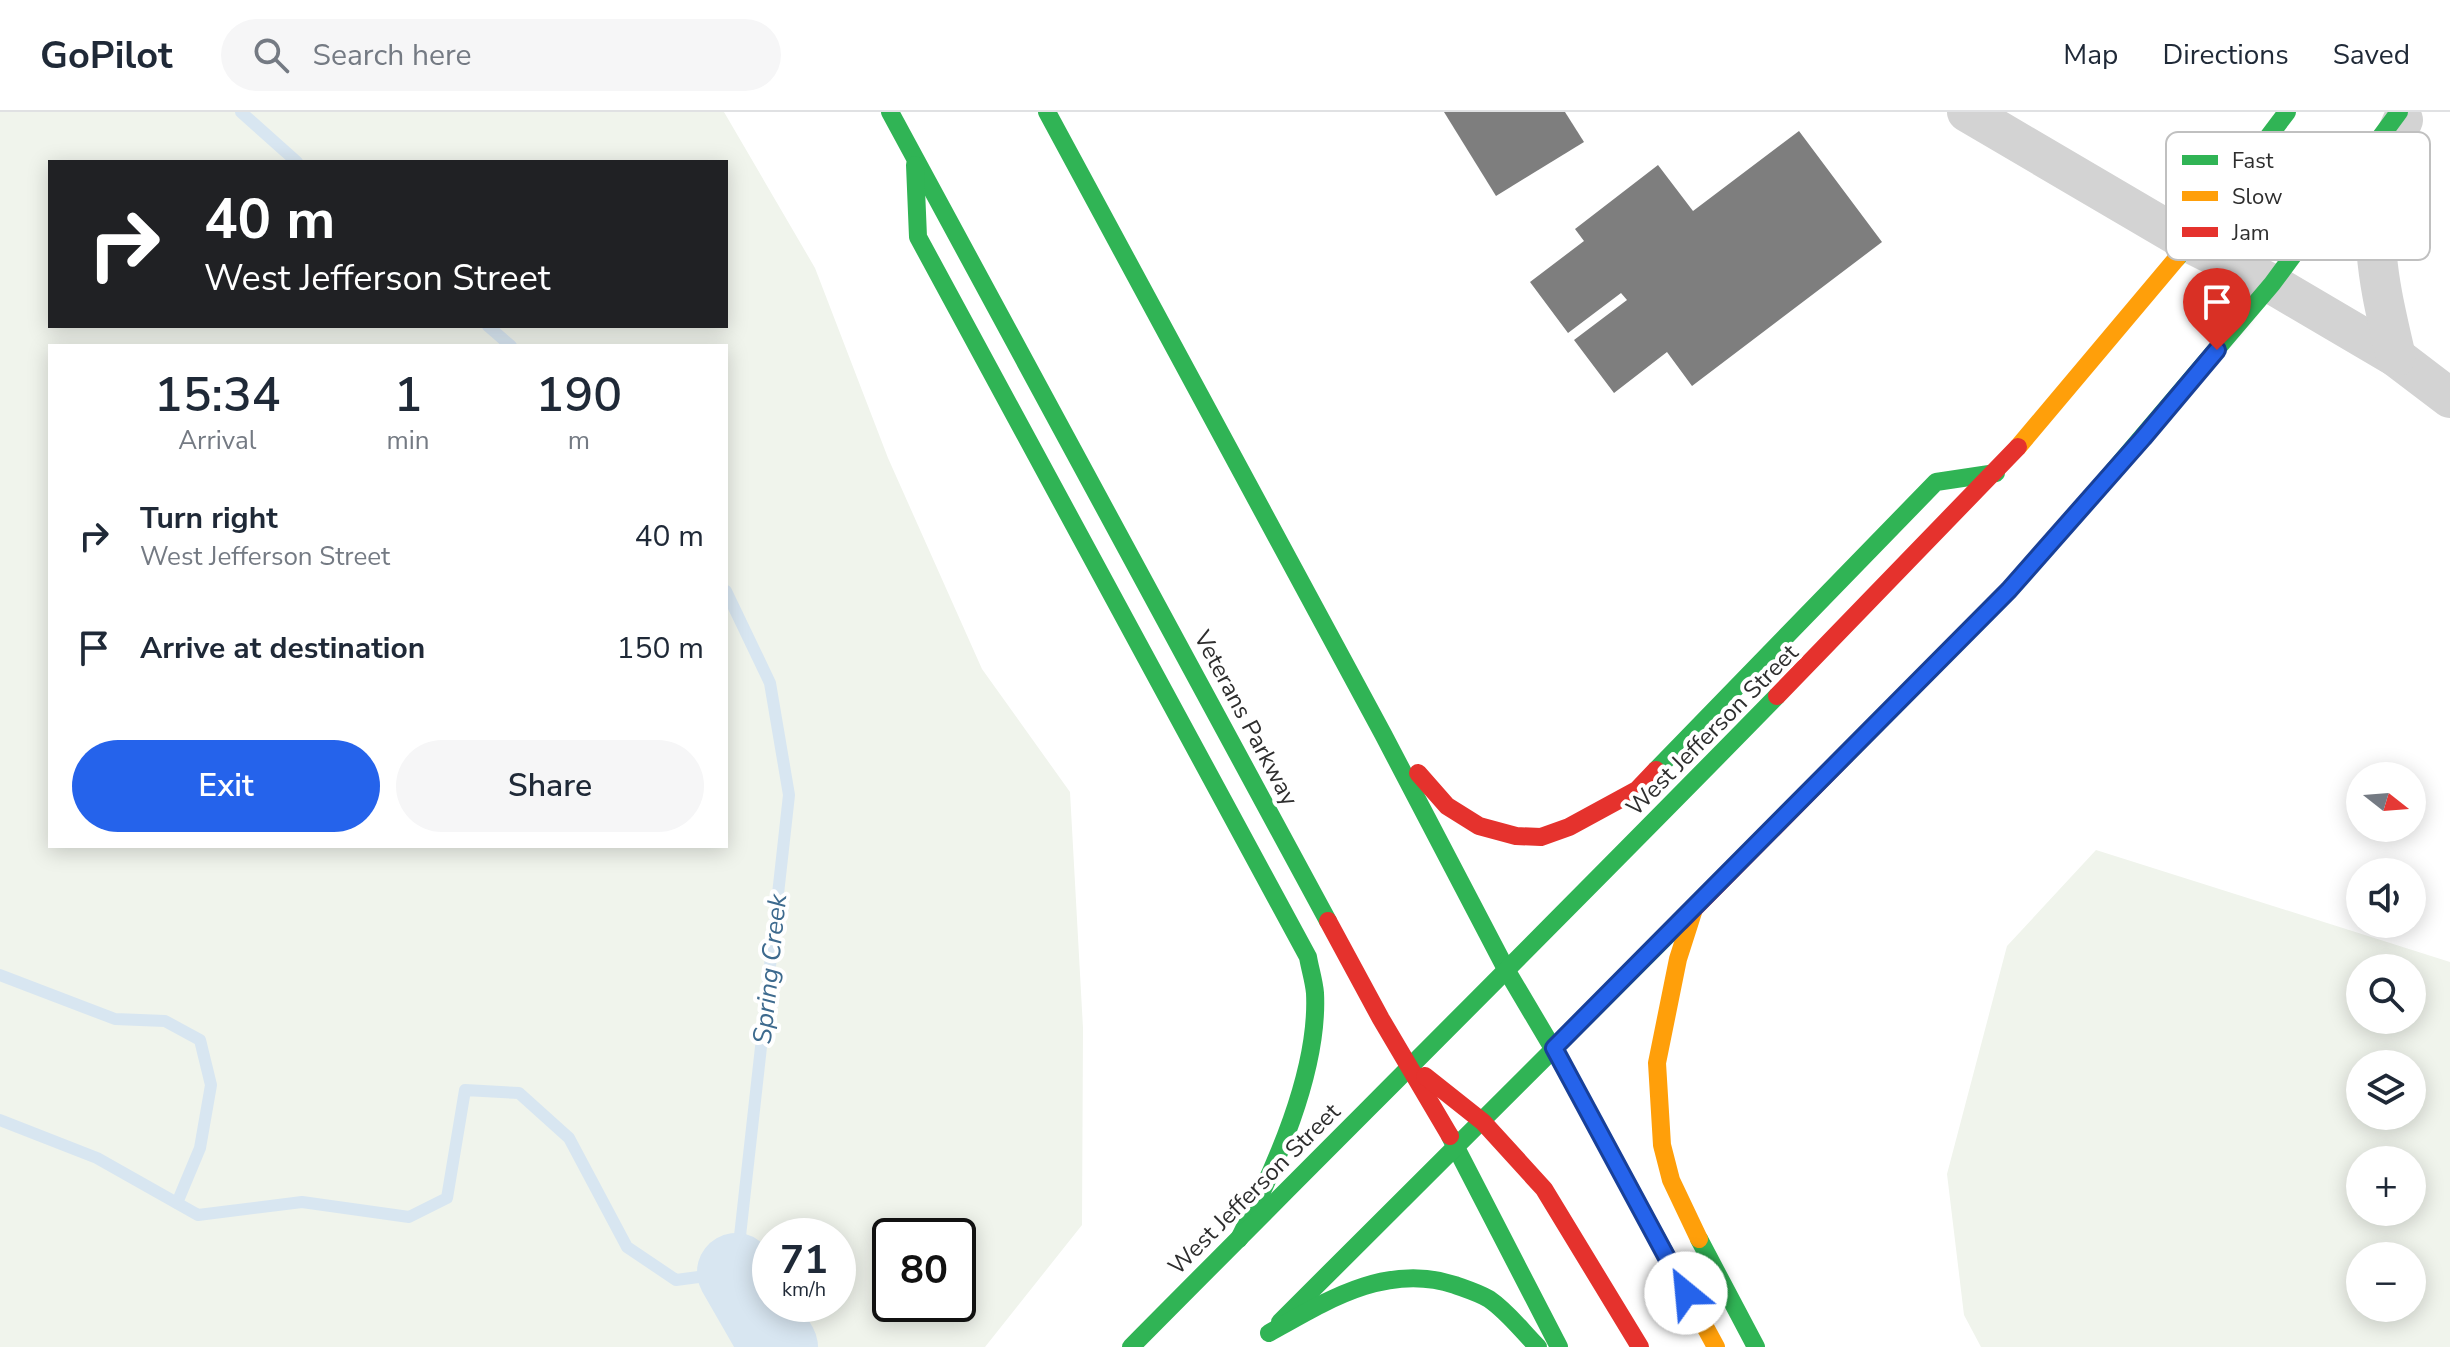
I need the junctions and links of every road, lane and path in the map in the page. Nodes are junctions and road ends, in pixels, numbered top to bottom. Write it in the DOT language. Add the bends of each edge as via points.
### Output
graph roads {
  1 [pos="890,112"];
  2 [pos="1047,112"];
  3 [pos="1967,112"];
  4 [pos="2287,112"];
  5 [pos="2399,112"];
  6 [pos="2406,112"];
  7 [pos="2272,132"];
  8 [pos="2384,132"];
  9 [pos="2397,132"];
  10 [pos="915,155"];
  11 [pos="2166,229"];
  12 [pos="2176,260"];
  13 [pos="2224,260"];
  14 [pos="2290,260"];
  15 [pos="2376,260"];
  16 [pos="2272,284"];
  17 [pos="2396,357"];
  18 [pos="2450,398"];
  19 [pos="1996,473"];
  20 [pos="1383,734"];
  21 [pos="1694,909"];
  22 [pos="1507,971"];
  23 [pos="1554,1048"];
  24 [pos="1411,1064"];
  25 [pos="1483,1122"];
  26 [pos="1456,1148"];
  27 [pos="1239,1239"];
  28 [pos="1262,1340"];
  29 [pos="1131,1347"];
  30 [pos="1538,1347"];
  31 [pos="1559,1347"];
  32 [pos="1640,1347"];
  33 [pos="1716,1347"];
  34 [pos="1756,1347"];
  1 -- 10 [label="main road, Veterans Parkway"];
  2 -- 20 [label="main road"];
  3 -- 11 [label="street"];
  4 -- 7 [label="main road, West Jefferson Street"];
  5 -- 8 [label="main road"];
  6 -- 9 [label="street"];
  10 -- 24 [label="main road, Veterans Parkway" via="1374,1006"];
  10 -- 27 [label="main road" via="918,237 1308,957 1315,993 1313,1035 1303,1076 1260,1198"];
  12 -- 19 [label="main road, West Jefferson Street"];
  13 -- 16 [label="street"];
  14 -- 16 [label="main road"];
  15 -- 17 [label="street"];
  16 -- 17 [label="street"];
  16 -- 21 [label="main road" via="2009,590"];
  17 -- 18 [label="street"];
  19 -- 20 [label="main road" via="1936,482 1637,790 1569,827 1541,837 1479,826 1447,806"];
  19 -- 22 [label="main road, West Jefferson Street"];
  20 -- 22 [label="main road"];
  21 -- 23 [label="main road"];
  21 -- 34 [label="main road" via="1657,1063 1662,1145 1692,1227"];
  22 -- 23 [label="main road"];
  22 -- 24 [label="main road, West Jefferson Street"];
  23 -- 25 [label="main road"];
  23 -- 33 [label="main road"];
  24 -- 25 [label="main road"];
  24 -- 26 [label="main road, Veterans Parkway"];
  24 -- 27 [label="main road, West Jefferson Street"];
  25 -- 26 [label="main road"];
  25 -- 32 [label="main road" via="1544,1189"];
  26 -- 28 [label="main road"];
  26 -- 31 [label="main road, Veterans Parkway"];
  27 -- 29 [label="main road, West Jefferson Street"];
  28 -- 30 [label="main road" via="1340,1294 1397,1277 1425,1277 1449,1281 1492,1301"];
}
